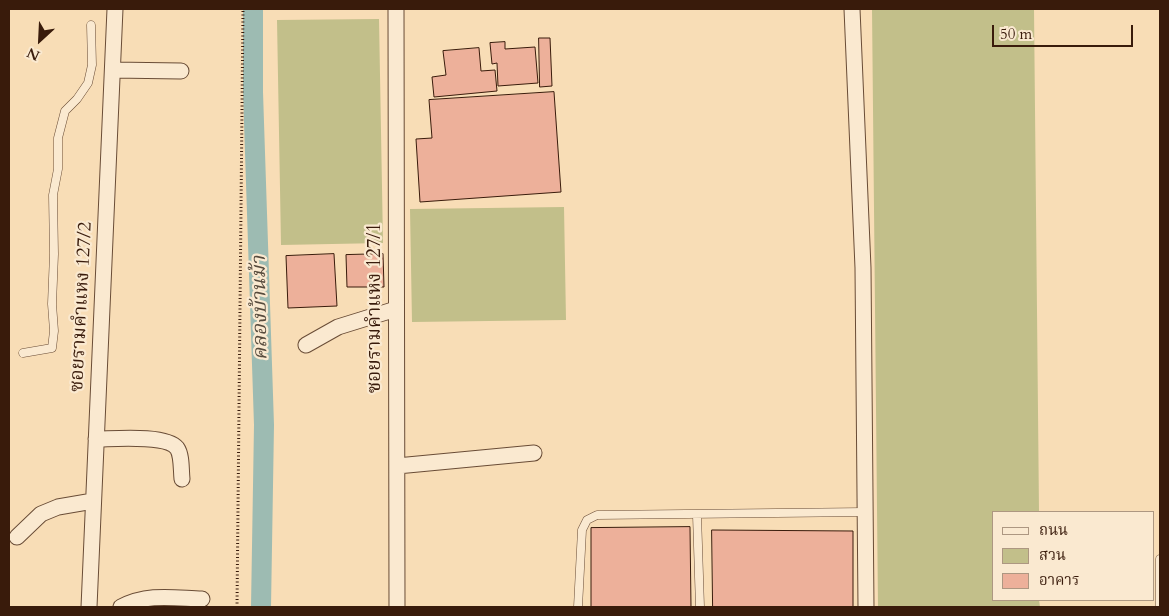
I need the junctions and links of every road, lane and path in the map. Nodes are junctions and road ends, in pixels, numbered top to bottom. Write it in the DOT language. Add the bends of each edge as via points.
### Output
graph roads {
  1 [pos="115,9"];
  2 [pos="243,9"];
  3 [pos="396,9"];
  4 [pos="852,9"];
  5 [pos="91,25"];
  6 [pos="113,70"];
  7 [pos="181,70"];
  8 [pos="396,309"];
  9 [pos="306,345"];
  10 [pos="23,353"];
  11 [pos="96,439"];
  12 [pos="534,453"];
  13 [pos="396,466"];
  14 [pos="182,479"];
  15 [pos="92,500"];
  16 [pos="865,512"];
  17 [pos="697,515"];
  18 [pos="17,537"];
  19 [pos="1160,559"];
  20 [pos="202,599"];
  21 [pos="89,607"];
  22 [pos="121,607"];
  23 [pos="237,607"];
  24 [pos="397,607"];
  25 [pos="578,607"];
  26 [pos="700,607"];
  27 [pos="866,607"];
  28 [pos="1160,607"];
  1 -- 6 [label="street, ซอยรามคำแหง 127/2"];
  2 -- 23 [label="path"];
  3 -- 8 [label="street, ซอยรามคำแหง 127/1"];
  4 -- 16 [label="street" via="863,268"];
  5 -- 10 [label="lane" via="92,65 88,83 65,111 58,138 58,169 53,195 52,348"];
  6 -- 7 [label="street"];
  6 -- 11 [label="street, ซอยรามคำแหง 127/2"];
  8 -- 9 [label="street" via="338,327"];
  8 -- 13 [label="street, ซอยรามคำแหง 127/1"];
  11 -- 14 [label="street" via="155,439 170,443 177,448"];
  11 -- 15 [label="street, ซอยรามคำแหง 127/2"];
  12 -- 13 [label="street"];
  13 -- 24 [label="street, ซอยรามคำแหง 127/1"];
  15 -- 18 [label="street" via="40,514"];
  15 -- 21 [label="street, ซอยรามคำแหง 127/2"];
  16 -- 17 [label="lane"];
  16 -- 27 [label="street"];
  17 -- 25 [label="lane" via="597,515 587,520 582,530"];
  17 -- 26 [label="lane"];
  19 -- 28 [label="lane"];
  20 -- 22 [label="street" via="147,598"];
}
